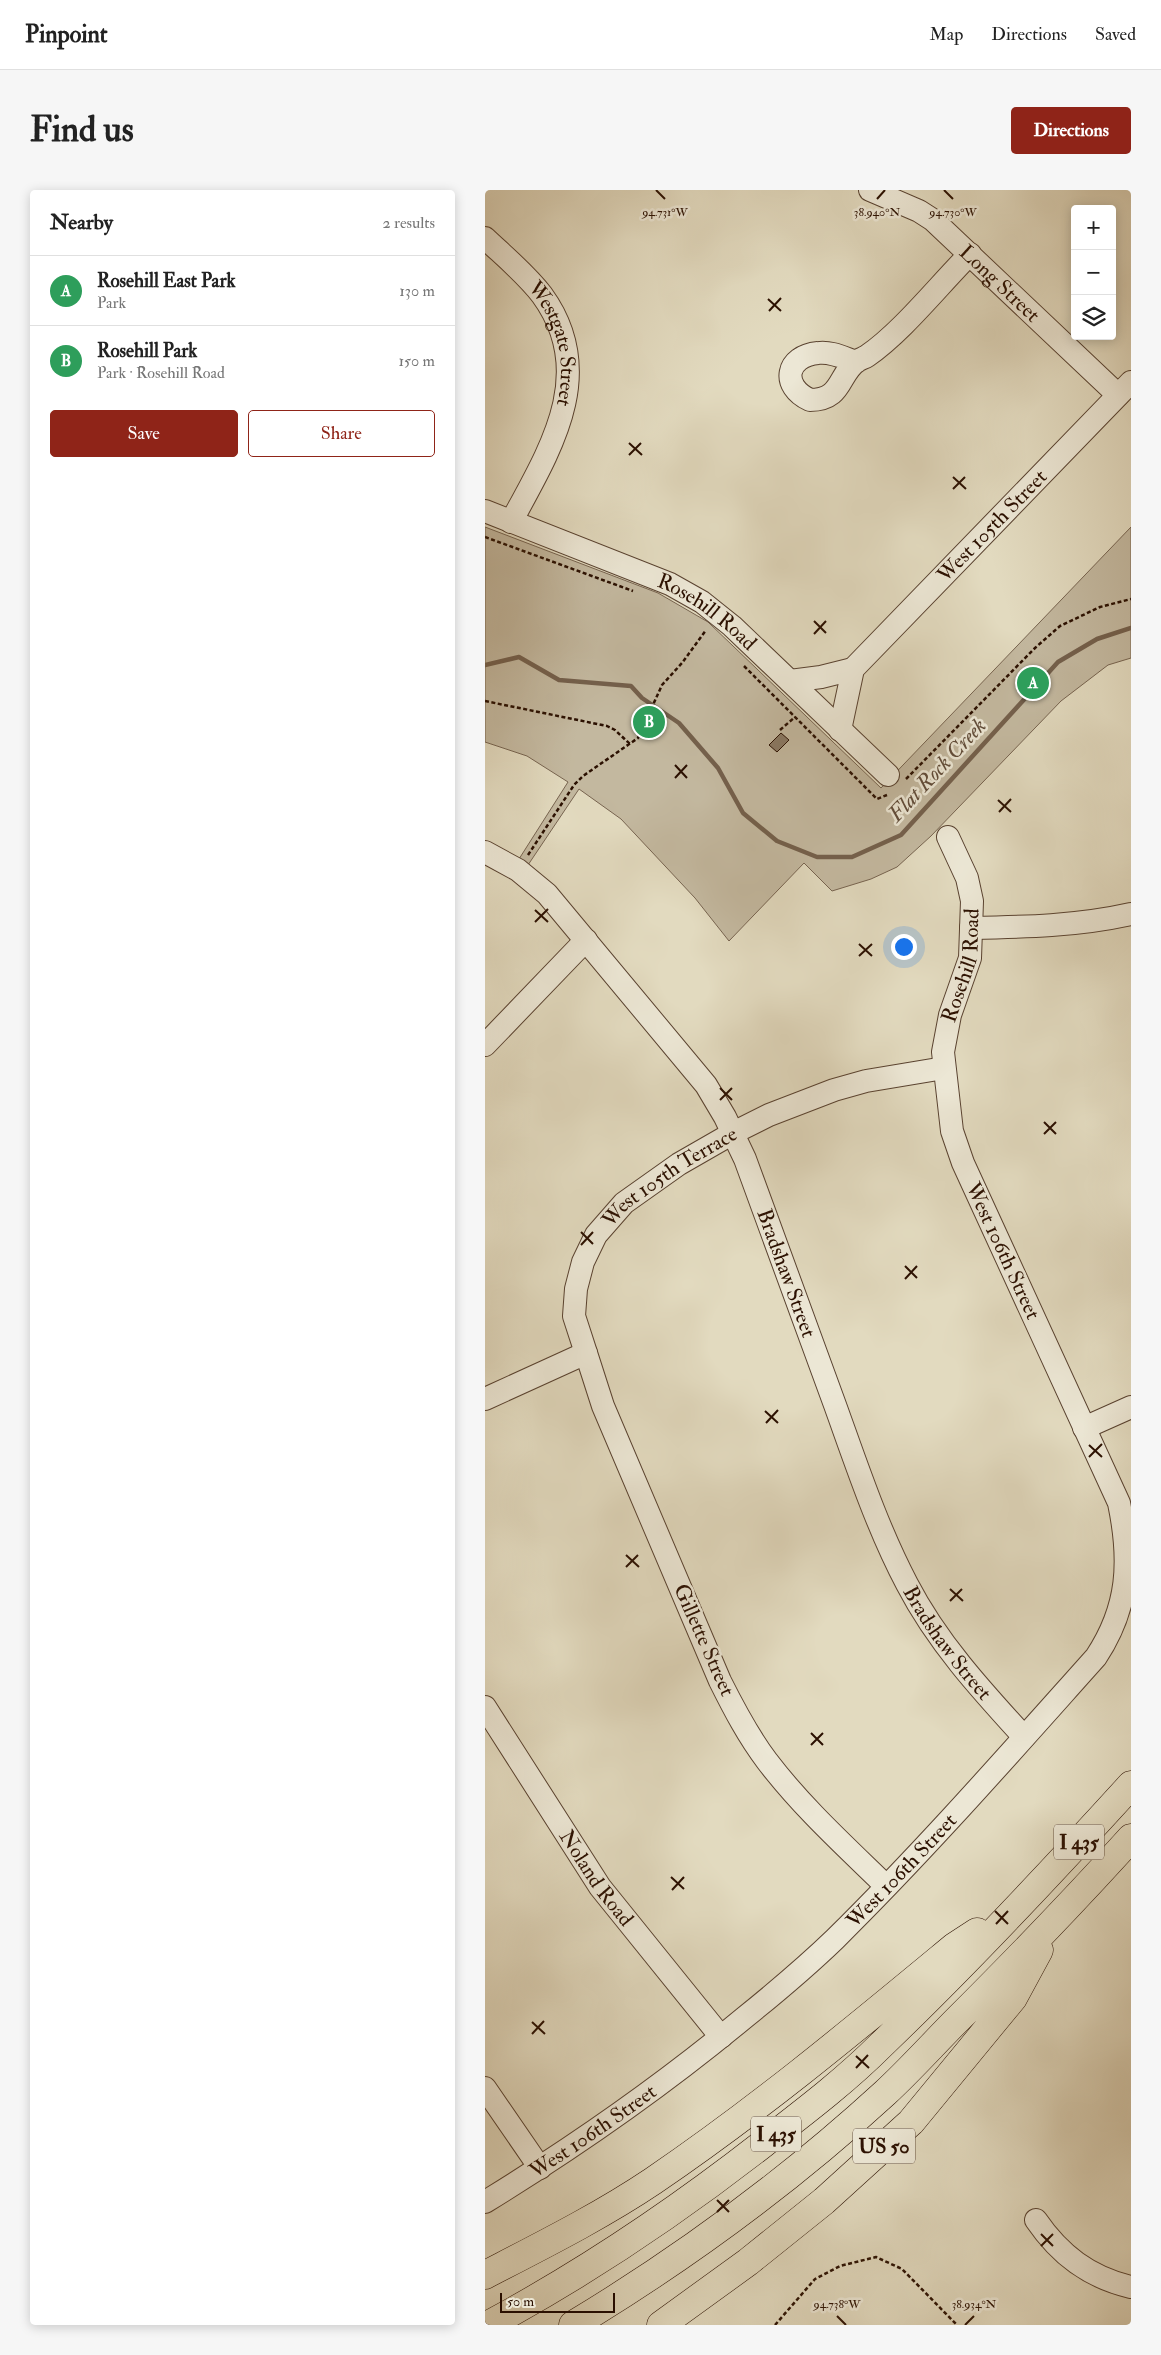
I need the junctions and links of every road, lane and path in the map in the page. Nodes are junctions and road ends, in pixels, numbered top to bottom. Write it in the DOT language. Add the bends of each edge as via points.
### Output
graph roads {
  1 [pos="870,190"];
  2 [pos="485,238"];
  3 [pos="970,254"];
  4 [pos="856,362"];
  5 [pos="1125,389"];
  6 [pos="485,511"];
  7 [pos="511,522"];
  8 [pos="485,537"];
  9 [pos="641,594"];
  10 [pos="1131,598"];
  11 [pos="699,624"];
  12 [pos="706,629"];
  13 [pos="711,634"];
  14 [pos="740,662"];
  15 [pos="853,669"];
  16 [pos="790,681"];
  17 [pos="485,701"];
  18 [pos="795,717"];
  19 [pos="780,730"];
  20 [pos="840,730"];
  21 [pos="631,745"];
  22 [pos="894,783"];
  23 [pos="948,837"];
  24 [pos="485,852"];
  25 [pos="518,870"];
  26 [pos="1131,914"];
  27 [pos="971,928"];
  28 [pos="586,940"];
  29 [pos="485,1045"];
  30 [pos="944,1068"];
  31 [pos="733,1133"];
  32 [pos="586,1353"];
  33 [pos="485,1398"];
  34 [pos="1131,1407"];
  35 [pos="1084,1428"];
  36 [pos="485,1707"];
  37 [pos="1024,1738"];
  38 [pos="1131,1785"];
  39 [pos="1131,1838"];
  40 [pos="886,1886"];
  41 [pos="1028,1898"];
  42 [pos="1056,1921"];
  43 [pos="721,2037"];
  44 [pos="485,2088"];
  45 [pos="540,2168"];
  46 [pos="485,2202"];
  47 [pos="1036,2220"];
  48 [pos="485,2275"];
  49 [pos="1131,2287"];
  50 [pos="488,2325"];
  51 [pos="573,2325"];
  52 [pos="661,2325"];
  53 [pos="775,2325"];
  54 [pos="957,2325"];
  1 -- 3 [label="street, Long Street" via="919,211"];
  2 -- 7 [label="street, Westgate Street" via="526,278 551,310 565,347 569,372 567,396 556,435"];
  3 -- 4 [label="street" via="886,341"];
  3 -- 5 [label="street, Long Street"];
  5 -- 15 [label="street, West 105th Street"];
  6 -- 7 [label="street, Rosehill Road"];
  7 -- 16 [label="street, Rosehill Road" via="670,584 732,626"];
  8 -- 9 [label="path"];
  10 -- 22 [label="path" via="1100,607 1060,626"];
  11 -- 12 [label="path"];
  12 -- 13 [label="path"];
  12 -- 21 [label="path" via="659,690 638,738"];
  14 -- 18 [label="path"];
  15 -- 16 [label="street" via="821,678"];
  15 -- 20 [label="street"];
  16 -- 20 [label="street, Rosehill Road"];
  17 -- 21 [label="path" via="607,726"];
  18 -- 19 [label="path"];
  18 -- 22 [label="path" via="877,799"];
  20 -- 22 [label="street, Rosehill Road"];
  21 -- 25 [label="path" via="574,785"];
  23 -- 27 [label="street, Rosehill Road" via="967,878 972,901"];
  24 -- 25 [label="street, Bradshaw Street"];
  25 -- 28 [label="street, Bradshaw Street" via="547,894"];
  26 -- 27 [label="street" via="1086,923"];
  27 -- 30 [label="street, Rosehill Road" via="970,958 945,1033"];
  28 -- 29 [label="street"];
  28 -- 31 [label="street, Bradshaw Street" via="707,1085"];
  30 -- 31 [label="street, West 105th Terrace" via="866,1081 834,1090"];
  30 -- 35 [label="street, West 106th Street" via="952,1131 963,1163"];
  31 -- 32 [label="street, West 105th Terrace" via="639,1190 596,1236 583,1262 576,1289 574,1316"];
  31 -- 37 [label="street, Bradshaw Street" via="885,1540 907,1586 937,1635 968,1676"];
  32 -- 33 [label="street"];
  32 -- 40 [label="street, Gillette Street" via="603,1406 720,1682 740,1721 805,1807"];
  34 -- 35 [label="street"];
  35 -- 37 [label="street, West 106th Street" via="1124,1518 1129,1549 1127,1590 1116,1623 1096,1657"];
  36 -- 43 [label="street, Noland Road" via="600,1886"];
  37 -- 40 [label="street, West 106th Street"];
  38 -- 41 [label="highway, I 435"];
  39 -- 42 [label="highway, I 435"];
  40 -- 43 [label="street, West 106th Street" via="834,1940"];
  41 -- 48 [label="highway" via="954,1946 791,2081 652,2182"];
  41 -- 50 [label="highway, I 435" via="880,2046 815,2104 671,2213"];
  42 -- 51 [label="highway, I 435" via="885,2093 796,2170 720,2229"];
  42 -- 52 [label="highway, US 50" via="1013,1998 911,2122 825,2201"];
  43 -- 45 [label="street, West 106th Street" via="607,2124"];
  44 -- 45 [label="street"];
  45 -- 46 [label="street, West 106th Street"];
  47 -- 49 [label="street" via="1066,2256 1100,2277"];
  53 -- 54 [label="path" via="815,2279 840,2266 877,2257 902,2269"];
}
